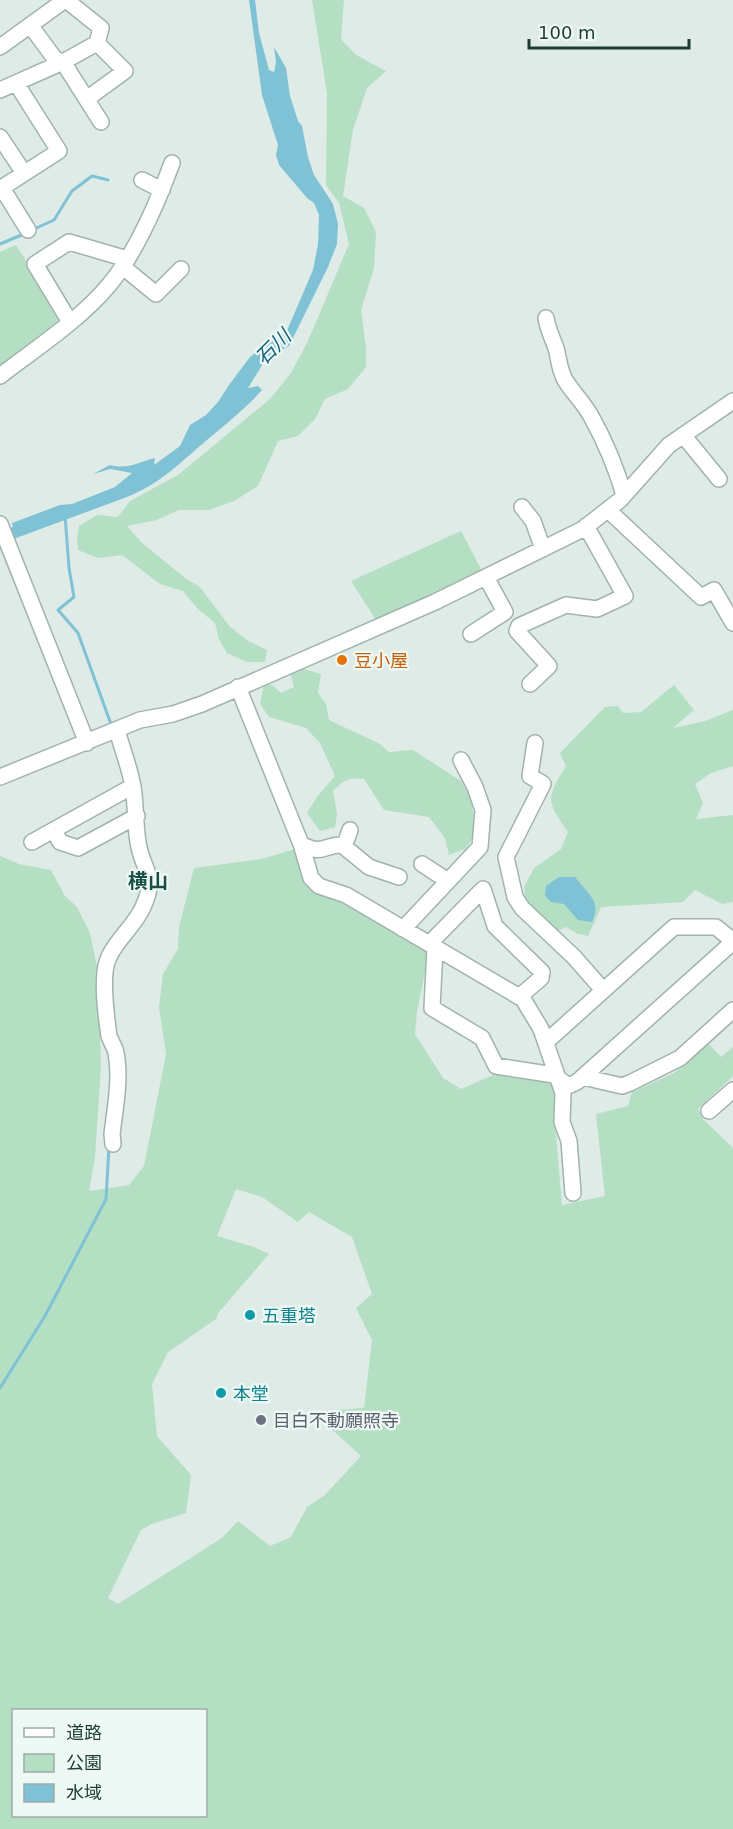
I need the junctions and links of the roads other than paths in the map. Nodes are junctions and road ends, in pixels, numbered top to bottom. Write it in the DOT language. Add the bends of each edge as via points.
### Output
graph roads {
  1 [pos="65,0"];
  2 [pos="30,26"];
  3 [pos="98,43"];
  4 [pos="0,47"];
  5 [pos="63,62"];
  6 [pos="16,83"];
  7 [pos="0,90"];
  8 [pos="88,98"];
  9 [pos="101,122"];
  10 [pos="0,136"];
  11 [pos="171,163"];
  12 [pos="24,173"];
  13 [pos="142,180"];
  14 [pos="1,188"];
  15 [pos="162,190"];
  16 [pos="28,230"];
  17 [pos="125,263"];
  18 [pos="181,268"];
  19 [pos="546,318"];
  20 [pos="70,322"];
  21 [pos="0,376"];
  22 [pos="733,401"];
  23 [pos="683,435"];
  24 [pos="719,479"];
  25 [pos="624,495"];
  26 [pos="522,507"];
  27 [pos="608,510"];
  28 [pos="0,524"];
  29 [pos="586,526"];
  30 [pos="543,549"];
  31 [pos="486,577"];
  32 [pos="733,622"];
  33 [pos="471,634"];
  34 [pos="530,684"];
  35 [pos="238,687"];
  36 [pos="117,730"];
  37 [pos="87,743"];
  38 [pos="535,743"];
  39 [pos="461,760"];
  40 [pos="0,777"];
  41 [pos="133,786"];
  42 [pos="136,816"];
  43 [pos="54,830"];
  44 [pos="350,830"];
  45 [pos="32,842"];
  46 [pos="301,844"];
  47 [pos="342,845"];
  48 [pos="422,864"];
  49 [pos="399,877"];
  50 [pos="448,881"];
  51 [pos="403,929"];
  52 [pos="733,942"];
  53 [pos="432,946"];
  54 [pos="603,990"];
  55 [pos="519,997"];
  56 [pos="733,1010"];
  57 [pos="546,1042"];
  58 [pos="583,1077"];
  59 [pos="560,1080"];
  60 [pos="732,1092"];
  61 [pos="709,1111"];
  62 [pos="113,1144"];
  63 [pos="573,1193"];
  1 -- 2 [label="street"];
  1 -- 3 [label="street" via="101,28"];
  2 -- 4 [label="street"];
  2 -- 5 [label="street" via="55,59"];
  3 -- 5 [label="street"];
  3 -- 8 [label="street" via="125,71"];
  5 -- 6 [label="street"];
  5 -- 8 [label="street"];
  6 -- 7 [label="street"];
  6 -- 12 [label="street" via="59,151"];
  8 -- 9 [label="street"];
  10 -- 12 [label="street"];
  11 -- 15 [label="street"];
  12 -- 14 [label="street"];
  13 -- 15 [label="street"];
  14 -- 16 [label="street"];
  15 -- 17 [label="street"];
  17 -- 18 [label="street" via="156,294"];
  17 -- 20 [label="street" via="108,287"];
  17 -- 20 [label="street" via="69,242 35,264"];
  19 -- 25 [label="street" via="564,378 592,417"];
  20 -- 21 [label="street"];
  22 -- 23 [label="street"];
  23 -- 24 [label="street"];
  23 -- 25 [label="street"];
  25 -- 27 [label="street"];
  26 -- 30 [label="street"];
  27 -- 29 [label="street"];
  27 -- 32 [label="street" via="701,597 714,590"];
  28 -- 37 [label="street"];
  29 -- 30 [label="street"];
  29 -- 34 [label="street" via="625,596 597,609 566,605 519,626 517,631 549,666"];
  30 -- 31 [label="street"];
  31 -- 33 [label="street" via="505,612"];
  31 -- 35 [label="street" via="365,634"];
  35 -- 36 [label="street" via="173,714 140,720"];
  35 -- 46 [label="street"];
  36 -- 37 [label="street"];
  36 -- 41 [label="street"];
  37 -- 40 [label="street"];
  38 -- 54 [label="street" via="530,776 543,784 506,858 514,897"];
  39 -- 50 [label="street" via="483,810 482,831 480,847"];
  41 -- 42 [label="street"];
  41 -- 43 [label="street"];
  42 -- 43 [label="street" via="78,848 60,842"];
  42 -- 62 [label="street" via="138,842 150,877 149,890 133,926 107,959 105,972 105,1006 117,1065"];
  43 -- 45 [label="street"];
  44 -- 47 [label="street"];
  46 -- 47 [label="street" via="320,851"];
  46 -- 51 [label="street" via="311,878 319,886 346,895"];
  47 -- 49 [label="street" via="369,867"];
  48 -- 50 [label="street"];
  50 -- 51 [label="street"];
  51 -- 53 [label="street"];
  52 -- 54 [label="street" via="716,927 674,927"];
  52 -- 58 [label="street"];
  53 -- 55 [label="street"];
  53 -- 55 [label="street" via="483,889 495,926 542,972 541,978"];
  53 -- 59 [label="street" via="432,1008 482,1038 496,1066 554,1075"];
  54 -- 57 [label="street"];
  55 -- 57 [label="street"];
  56 -- 58 [label="street" via="680,1058 630,1083 622,1086"];
  57 -- 59 [label="street"];
  58 -- 59 [label="street" via="568,1086"];
  59 -- 63 [label="street"];
  60 -- 61 [label="street"];
}
